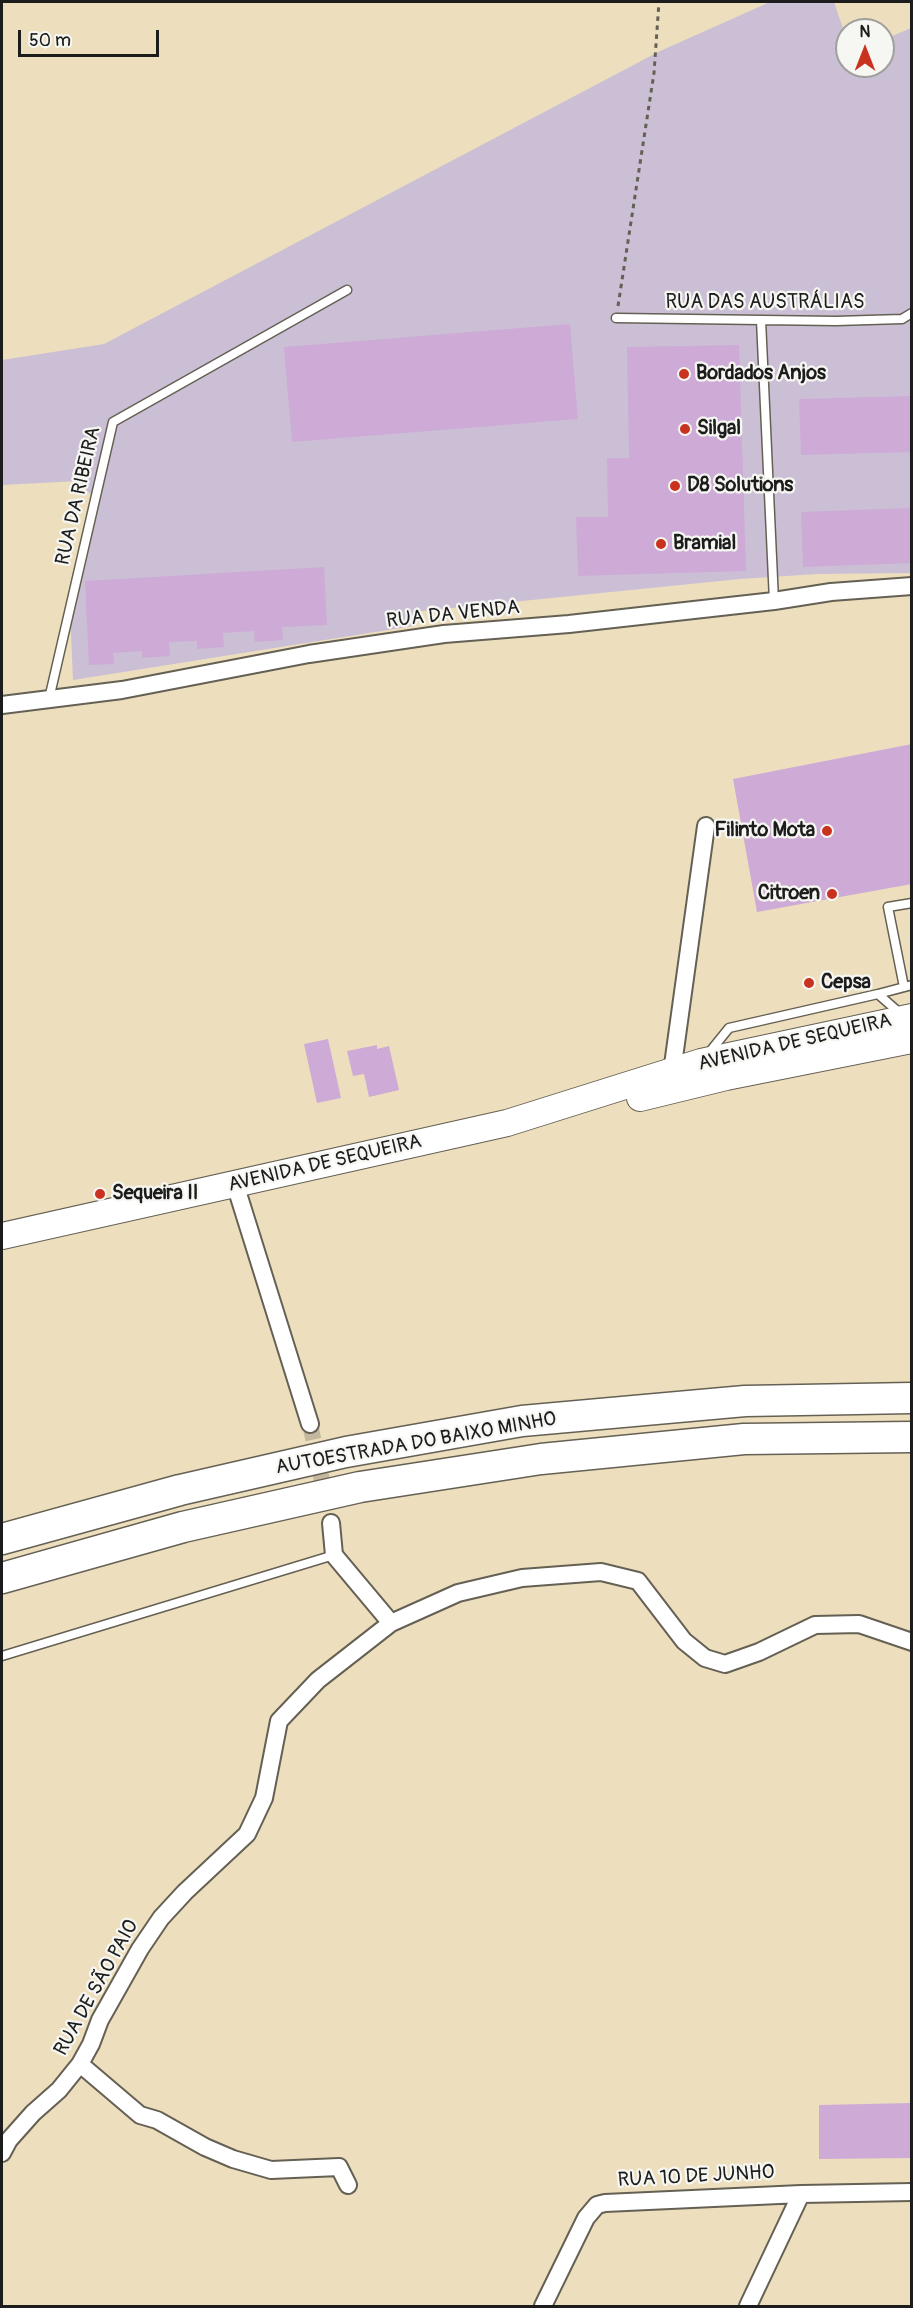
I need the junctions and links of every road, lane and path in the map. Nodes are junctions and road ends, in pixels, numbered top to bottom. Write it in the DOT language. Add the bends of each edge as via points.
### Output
graph roads {
  1 [pos="659,2"];
  2 [pos="347,290"];
  3 [pos="912,313"];
  4 [pos="616,318"];
  5 [pos="761,320"];
  6 [pos="912,586"];
  7 [pos="774,601"];
  8 [pos="49,699"];
  9 [pos="2,705"];
  10 [pos="706,826"];
  11 [pos="912,903"];
  12 [pos="908,986"];
  13 [pos="878,994"];
  14 [pos="906,1026"];
  15 [pos="877,1037"];
  16 [pos="727,1047"];
  17 [pos="821,1058"];
  18 [pos="782,1066"];
  19 [pos="672,1072"];
  20 [pos="507,1123"];
  21 [pos="235,1184"];
  22 [pos="2,1236"];
  23 [pos="912,1398"];
  24 [pos="310,1424"];
  25 [pos="912,1437"];
  26 [pos="331,1523"];
  27 [pos="2,1539"];
  28 [pos="334,1555"];
  29 [pos="2,1578"];
  30 [pos="391,1623"];
  31 [pos="912,1642"];
  32 [pos="2,1656"];
  33 [pos="80,2064"];
  34 [pos="2,2153"];
  35 [pos="348,2185"];
  36 [pos="912,2192"];
  37 [pos="801,2194"];
  38 [pos="543,2307"];
  39 [pos="748,2307"];
  1 -- 4 [label="path" via="654,73"];
  2 -- 8 [label="lane, RUA DA RIBEIRA" via="113,422"];
  3 -- 5 [label="lane, RUA DAS AUSTRÁLIAS" via="902,319"];
  4 -- 5 [label="lane, RUA DAS AUSTRÁLIAS"];
  5 -- 7 [label="lane"];
  6 -- 7 [label="street, RUA DA VENDA"];
  7 -- 8 [label="street, RUA DA VENDA" via="444,634"];
  8 -- 9 [label="street, RUA DA VENDA"];
  10 -- 19 [label="street"];
  11 -- 12 [label="lane" via="888,907"];
  12 -- 13 [label="lane"];
  13 -- 14 [label="lane"];
  13 -- 16 [label="lane" via="729,1028"];
  14 -- 16 [label="main road, AVENIDA DE SEQUEIRA"];
  14 -- 17 [label="main road, AVENIDA DE SEQUEIRA"];
  15 -- 17 [label="lane" via="855,1042"];
  16 -- 18 [label="lane" via="755,1065"];
  16 -- 19 [label="main road, AVENIDA DE SEQUEIRA"];
  17 -- 18 [label="main road, AVENIDA DE SEQUEIRA"];
  18 -- 20 [label="main road, AVENIDA DE SEQUEIRA" via="570,1115"];
  19 -- 20 [label="main road, AVENIDA DE SEQUEIRA"];
  20 -- 21 [label="main road, AVENIDA DE SEQUEIRA"];
  21 -- 22 [label="main road, AVENIDA DE SEQUEIRA"];
  21 -- 24 [label="street"];
  23 -- 27 [label="highway, AUTOESTRADA DO BAIXO MINHO" via="745,1401 522,1421 346,1452 180,1490"];
  25 -- 29 [label="highway, AUTOESTRADA DO BAIXO MINHO" via="744,1439 542,1459 360,1487 183,1527"];
  26 -- 28 [label="street"];
  28 -- 30 [label="street"];
  28 -- 32 [label="lane"];
  30 -- 31 [label="street, RUA DE SÃO PAIO" via="458,1593 522,1578 601,1572 638,1581 684,1641 705,1658 724,1664 815,1625 859,1624"];
  30 -- 33 [label="street, RUA DE SÃO PAIO" via="318,1680 279,1721 264,1798 247,1834 161,1918 100,2020"];
  33 -- 34 [label="street, RUA DE SÃO PAIO"];
  33 -- 35 [label="street" via="140,2115 157,2120 205,2147 271,2170 339,2166"];
  36 -- 37 [label="street, RUA 10 DE JUNHO"];
  37 -- 38 [label="street, RUA 10 DE JUNHO" via="597,2205 586,2218"];
  37 -- 39 [label="street"];
}
